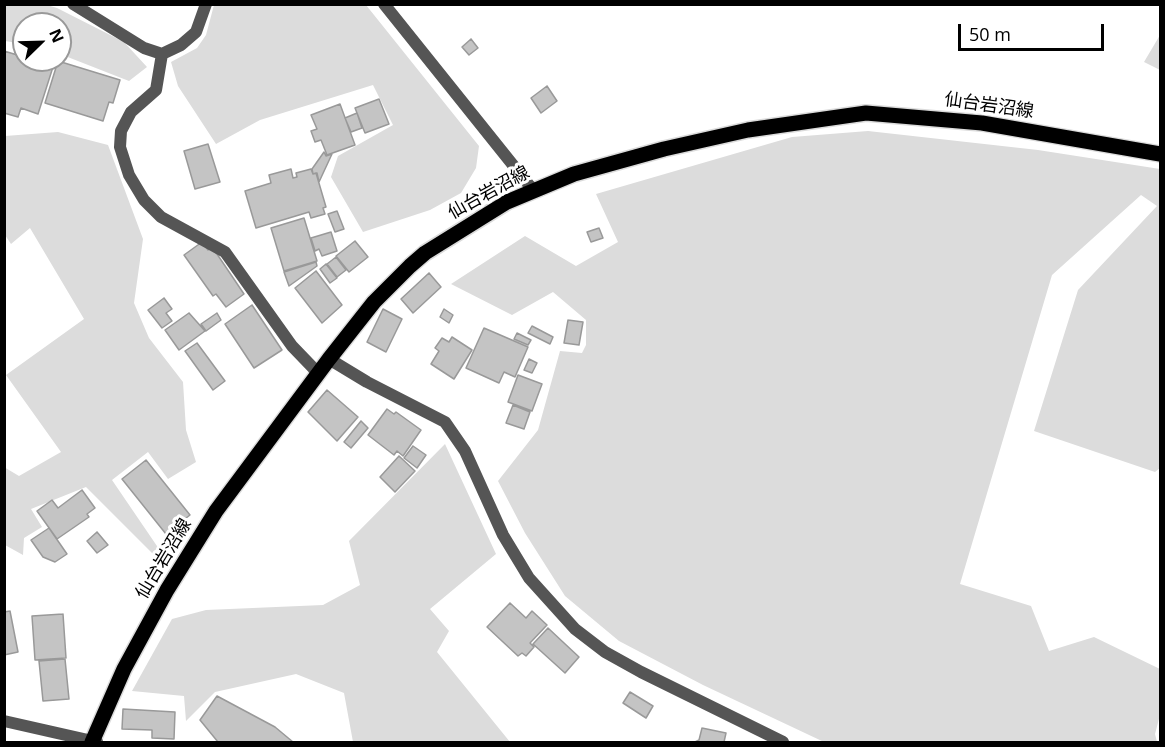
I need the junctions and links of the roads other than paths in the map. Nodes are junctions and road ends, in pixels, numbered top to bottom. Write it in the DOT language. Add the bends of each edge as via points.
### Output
graph roads {
  1 [pos="73,4"];
  2 [pos="206,4"];
  3 [pos="384,4"];
  4 [pos="162,54"];
  5 [pos="1161,154"];
  6 [pos="532,190"];
  7 [pos="329,358"];
  8 [pos="318,373"];
  9 [pos="4,722"];
  10 [pos="94,742"];
  11 [pos="783,742"];
  1 -- 4 [label="street" via="144,48"];
  2 -- 4 [label="street" via="196,32"];
  3 -- 6 [label="street"];
  4 -- 8 [label="street" via="156,90 131,112 121,130 120,147 129,175 144,200 161,217 225,252 292,346"];
  5 -- 6 [label="main road, 仙台岩沼線" via="982,123 866,113 833,115 706,139 596,167"];
  6 -- 7 [label="main road, 仙台岩沼線" via="425,253 374,302"];
  7 -- 8 [label="main road, 仙台岩沼線"];
  7 -- 11 [label="street" via="445,422 465,451 503,535 529,578 575,629 641,672"];
  8 -- 10 [label="main road, 仙台岩沼線" via="216,512 167,590 124,669"];
  9 -- 10 [label="street"];
}
